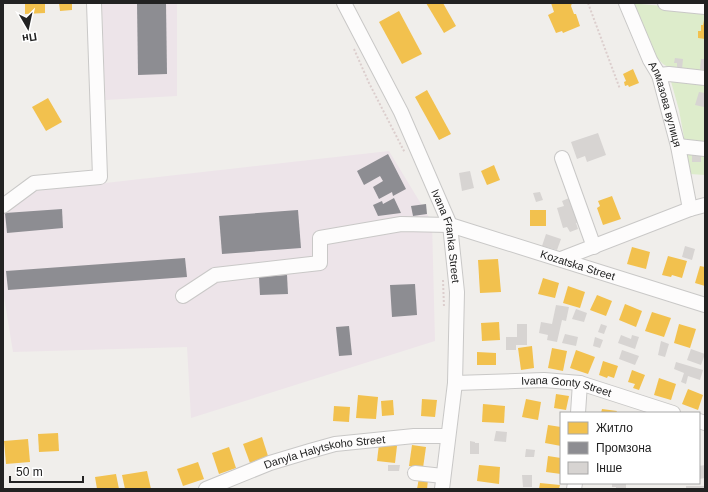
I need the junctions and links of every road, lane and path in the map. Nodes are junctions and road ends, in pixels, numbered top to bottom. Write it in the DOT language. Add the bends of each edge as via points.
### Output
graph roads {
  1 [pos="94,3"];
  2 [pos="344,3"];
  3 [pos="588,3"];
  4 [pos="626,3"];
  5 [pos="665,3"];
  6 [pos="705,7"];
  7 [pos="660,75"];
  8 [pos="705,78"];
  9 [pos="369,83"];
  10 [pos="620,89"];
  11 [pos="678,146"];
  12 [pos="705,149"];
  13 [pos="406,156"];
  14 [pos="562,158"];
  15 [pos="705,205"];
  16 [pos="3,206"];
  17 [pos="690,209"];
  18 [pos="450,225"];
  19 [pos="594,247"];
  20 [pos="561,259"];
  21 [pos="443,279"];
  22 [pos="183,296"];
  23 [pos="705,305"];
  24 [pos="444,310"];
  25 [pos="455,383"];
  26 [pos="580,383"];
  27 [pos="578,412"];
  28 [pos="670,412"];
  29 [pos="448,436"];
  30 [pos="415,472"];
  31 [pos="443,482"];
  32 [pos="206,489"];
  1 -- 16 [label="street" via="100,177 34,183"];
  2 -- 18 [label="street, Ivana Franka Street" via="401,112"];
  3 -- 10 [label="path"];
  4 -- 7 [label="street, Алмазова вулиця" via="650,60"];
  5 -- 6 [label="street"];
  7 -- 8 [label="street"];
  7 -- 11 [label="street, Алмазова вулиця"];
  9 -- 13 [label="path"];
  11 -- 12 [label="street"];
  11 -- 17 [label="street, Алмазова вулиця"];
  14 -- 19 [label="street"];
  15 -- 17 [label="street"];
  17 -- 19 [label="street"];
  18 -- 20 [label="street, Kozatska Street"];
  18 -- 22 [label="street, Kozatska Street" via="401,224 320,238 320,263 215,275"];
  18 -- 25 [label="street, Ivana Franka Street" via="457,292"];
  19 -- 20 [label="street"];
  20 -- 23 [label="street, Kozatska Street"];
  21 -- 24 [label="path"];
  25 -- 26 [label="street, Ivana Gonty Street" via="544,380"];
  25 -- 29 [label="street, Ivana Franka Street"];
  26 -- 27 [label="street"];
  26 -- 28 [label="street, Ivana Gonty Street"];
  29 -- 31 [label="street, Ivana Franka Street"];
  29 -- 32 [label="street, Danyla Halytskoho Street" via="414,436 335,444 270,463"];
  30 -- 31 [label="street"];
}
